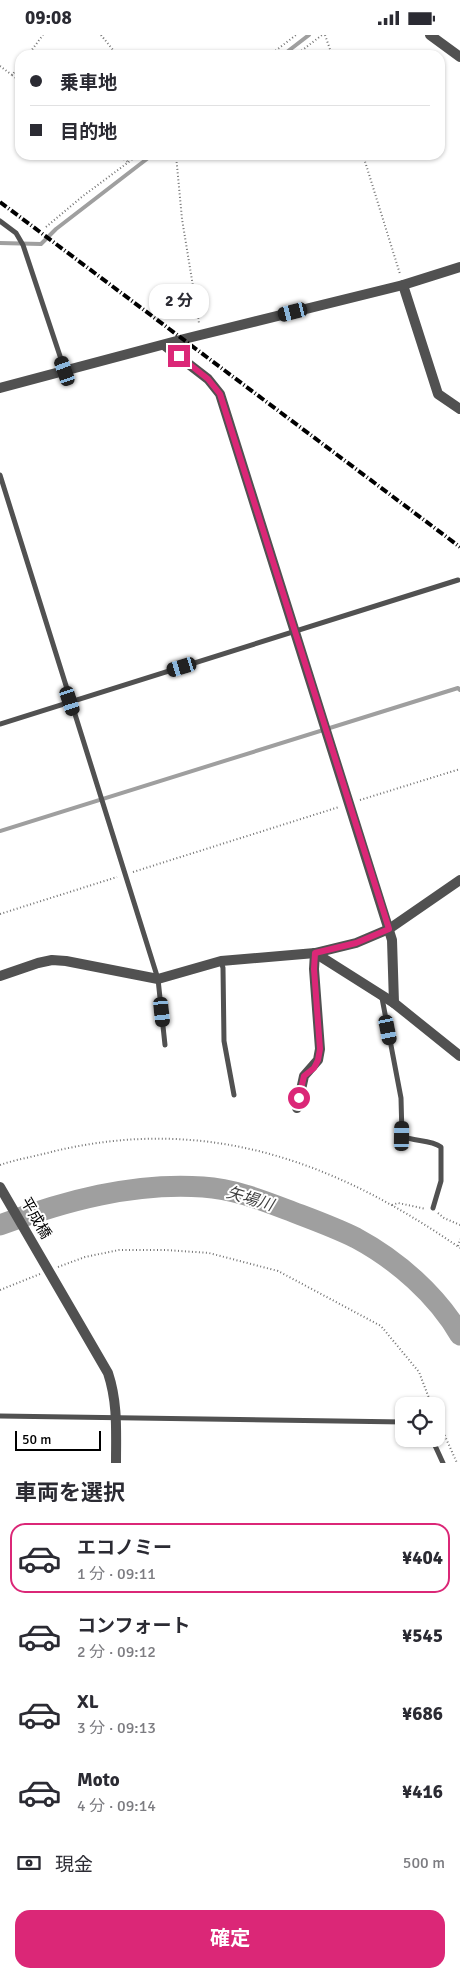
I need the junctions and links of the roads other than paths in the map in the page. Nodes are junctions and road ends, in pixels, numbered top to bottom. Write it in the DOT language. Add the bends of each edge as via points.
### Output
graph roads {
  1 [pos="430,35"];
  2 [pos="460,57"];
  3 [pos="0,221"];
  4 [pos="460,267"];
  5 [pos="403,285"];
  6 [pos="164,345"];
  7 [pos="65,371"];
  8 [pos="0,388"];
  9 [pos="460,409"];
  10 [pos="0,475"];
  11 [pos="458,580"];
  12 [pos="294,632"];
  13 [pos="70,701"];
  14 [pos="0,724"];
  15 [pos="460,880"];
  16 [pos="389,929"];
  17 [pos="315,953"];
  18 [pos="221,961"];
  19 [pos="0,976"];
  20 [pos="158,979"];
  21 [pos="382,996"];
  22 [pos="394,1003"];
  23 [pos="165,1045"];
  24 [pos="460,1056"];
  25 [pos="234,1095"];
  26 [pos="297,1108"];
  27 [pos="0,1187"];
  28 [pos="433,1208"];
  29 [pos="0,1416"];
  30 [pos="117,1417"];
  31 [pos="395,1422"];
  32 [pos="436,1447"];
  33 [pos="116,1463"];
  34 [pos="443,1463"];
  1 -- 2 [label="street"];
  3 -- 7 [label="lane" via="16,233 23,245"];
  4 -- 5 [label="street"];
  5 -- 6 [label="street"];
  5 -- 9 [label="street" via="438,394"];
  6 -- 7 [label="street"];
  6 -- 12 [label="street" via="208,379 220,394"];
  7 -- 8 [label="street"];
  10 -- 13 [label="lane"];
  11 -- 12 [label="lane"];
  12 -- 13 [label="lane"];
  12 -- 16 [label="street"];
  13 -- 14 [label="lane"];
  13 -- 20 [label="lane"];
  15 -- 16 [label="street"];
  16 -- 17 [label="street" via="356,943"];
  16 -- 22 [label="street"];
  17 -- 18 [label="street"];
  17 -- 21 [label="street"];
  17 -- 26 [label="street" via="320,1049 314,1068 304,1076"];
  18 -- 20 [label="street"];
  18 -- 25 [label="lane" via="224,1041"];
  19 -- 20 [label="street" via="38,963 59,960"];
  20 -- 23 [label="lane"];
  21 -- 22 [label="street"];
  21 -- 28 [label="lane" via="401,1098 402,1136 442,1147 440,1181"];
  22 -- 24 [label="street"];
  27 -- 30 [label="street, 平成橋" via="108,1373"];
  29 -- 30 [label="lane"];
  30 -- 31 [label="lane"];
  30 -- 33 [label="street, 平成橋"];
  32 -- 34 [label="lane"];
}
